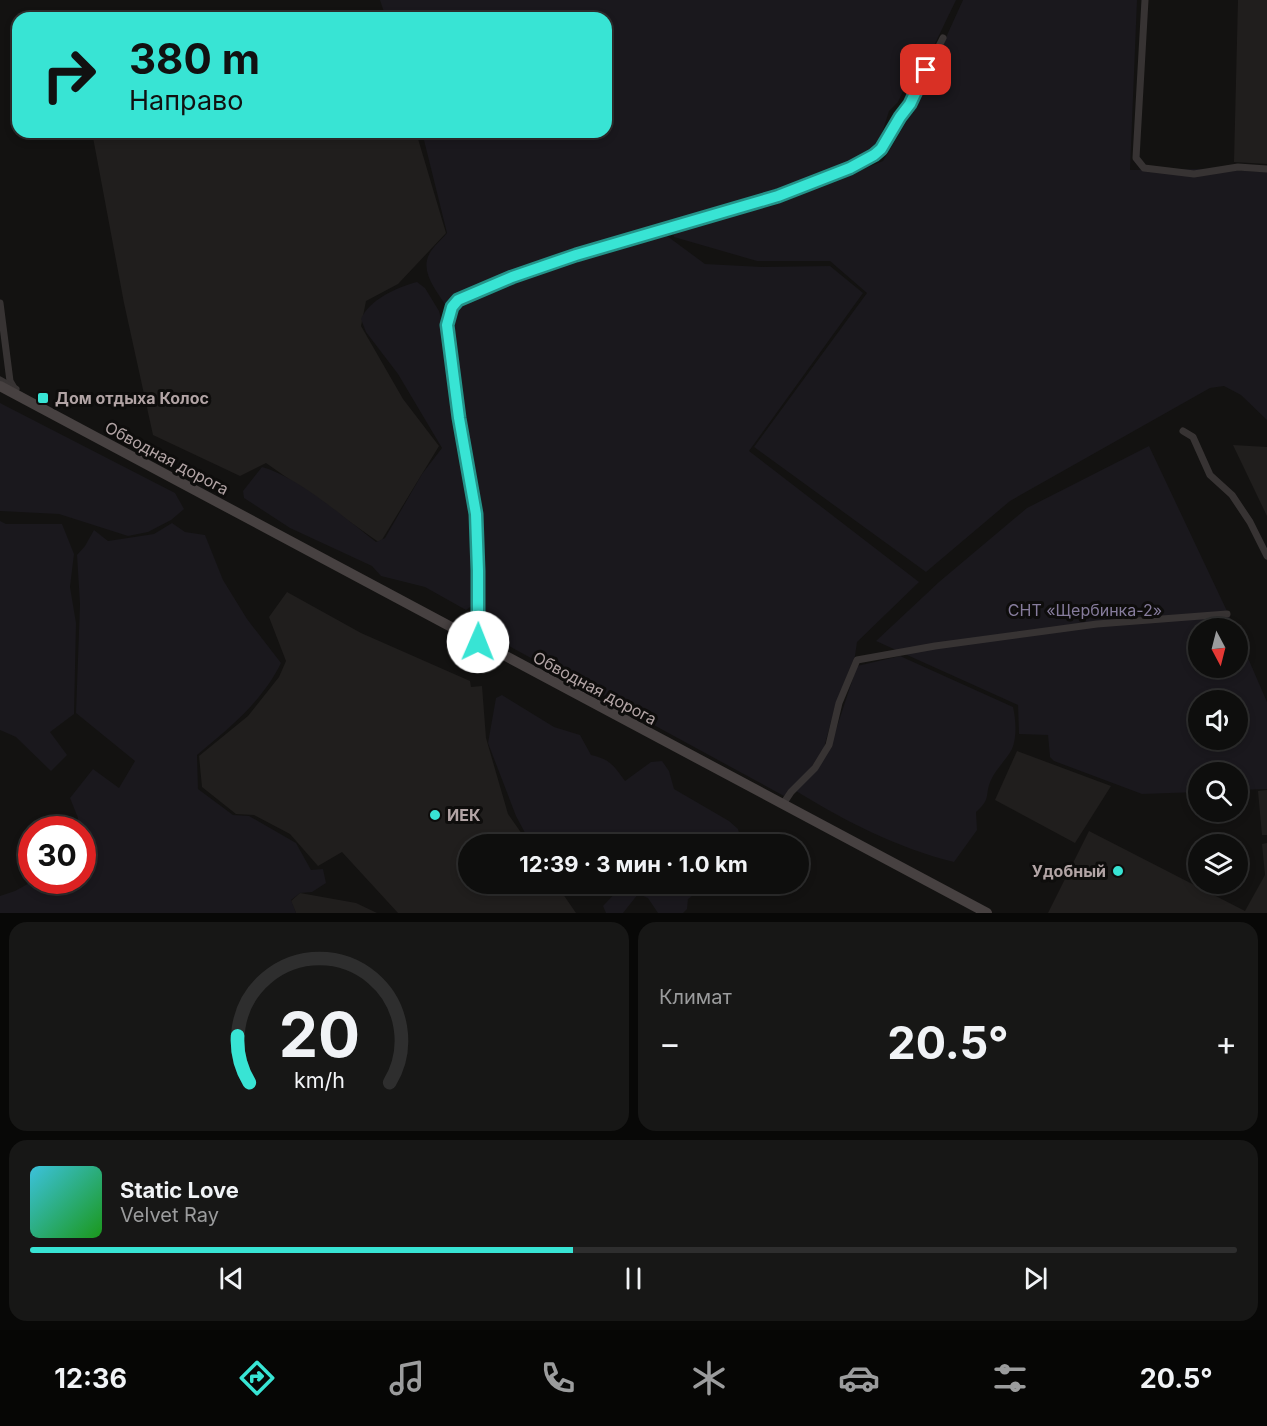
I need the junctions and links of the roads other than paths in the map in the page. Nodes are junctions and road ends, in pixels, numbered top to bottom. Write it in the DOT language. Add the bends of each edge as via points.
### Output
graph roads {
  1 [pos="1145,0"];
  2 [pos="942,38"];
  3 [pos="1267,169"];
  4 [pos="0,303"];
  5 [pos="8,360"];
  6 [pos="0,372"];
  7 [pos="0,380"];
  8 [pos="0,387"];
  9 [pos="13,387"];
  10 [pos="1183,432"];
  11 [pos="269,530"];
  12 [pos="1267,556"];
  13 [pos="1227,614"];
  14 [pos="478,642"];
  15 [pos="783,804"];
  16 [pos="987,913"];
  1 -- 3 [label="street" via="1136,158 1144,168 1194,174 1238,167"];
  2 -- 14 [label="street" via="910,104 881,149 866,159 778,196 512,277 458,300 452,307 447,325 476,514"];
  4 -- 5 [label="street"];
  5 -- 6 [label="street"];
  5 -- 9 [label="street"];
  7 -- 9 [label="street"];
  8 -- 11 [label="main road, Обводная дорога"];
  9 -- 11 [label="street" via="246,511"];
  10 -- 12 [label="street" via="1194,437 1210,475 1232,495"];
  11 -- 14 [label="main road, Обводная дорога"];
  13 -- 15 [label="street" via="1087,626 857,660 839,703 829,746"];
  14 -- 15 [label="main road, Обводная дорога"];
  15 -- 16 [label="main road, Обводная дорога"];
}
